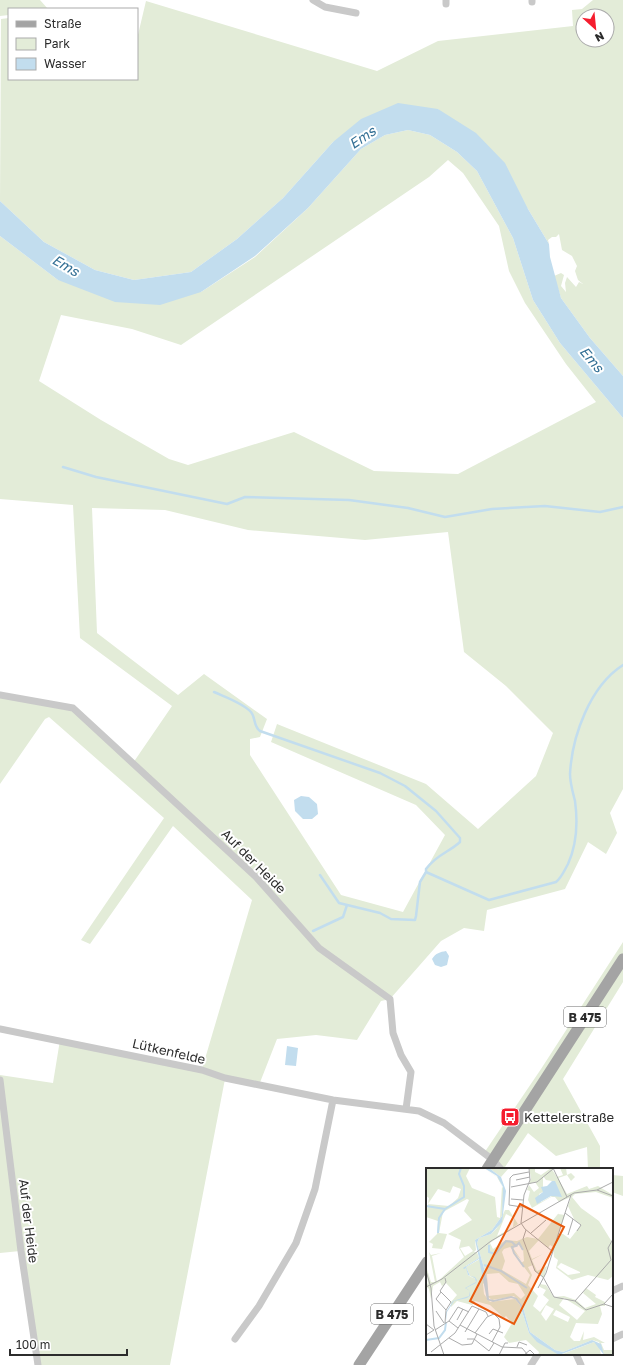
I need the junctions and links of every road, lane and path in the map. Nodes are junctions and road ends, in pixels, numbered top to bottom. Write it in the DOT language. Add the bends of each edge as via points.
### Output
graph roads {
  1 [pos="313,0"];
  2 [pos="356,13"];
  3 [pos="0,695"];
  4 [pos="623,959"];
  5 [pos="0,1028"];
  6 [pos="0,1080"];
  7 [pos="333,1100"];
  8 [pos="406,1109"];
  9 [pos="490,1164"];
  10 [pos="426,1264"];
  11 [pos="623,1286"];
  12 [pos="613,1291"];
  13 [pos="623,1334"];
  14 [pos="235,1339"];
  15 [pos="613,1339"];
  16 [pos="537,1355"];
  17 [pos="576,1355"];
  18 [pos="38,1365"];
  19 [pos="359,1365"];
  20 [pos="531,1365"];
  21 [pos="580,1365"];
  1 -- 2 [label="street" via="325,7"];
  3 -- 8 [label="street, Auf der Heide" via="73,708 256,877 318,948 390,999 393,1033 401,1056 412,1072"];
  4 -- 9 [label="main road, B 475"];
  5 -- 7 [label="street, Lütkenfelde"];
  6 -- 18 [label="street, Auf der Heide"];
  7 -- 8 [label="street, Lütkenfelde"];
  7 -- 14 [label="street" via="315,1189 296,1243 259,1306"];
  8 -- 9 [label="street, Lütkenfelde" via="444,1123"];
  10 -- 19 [label="main road, B 475"];
  11 -- 12 [label="street"];
  13 -- 15 [label="street"];
  16 -- 20 [label="street"];
  17 -- 21 [label="street"];
}
